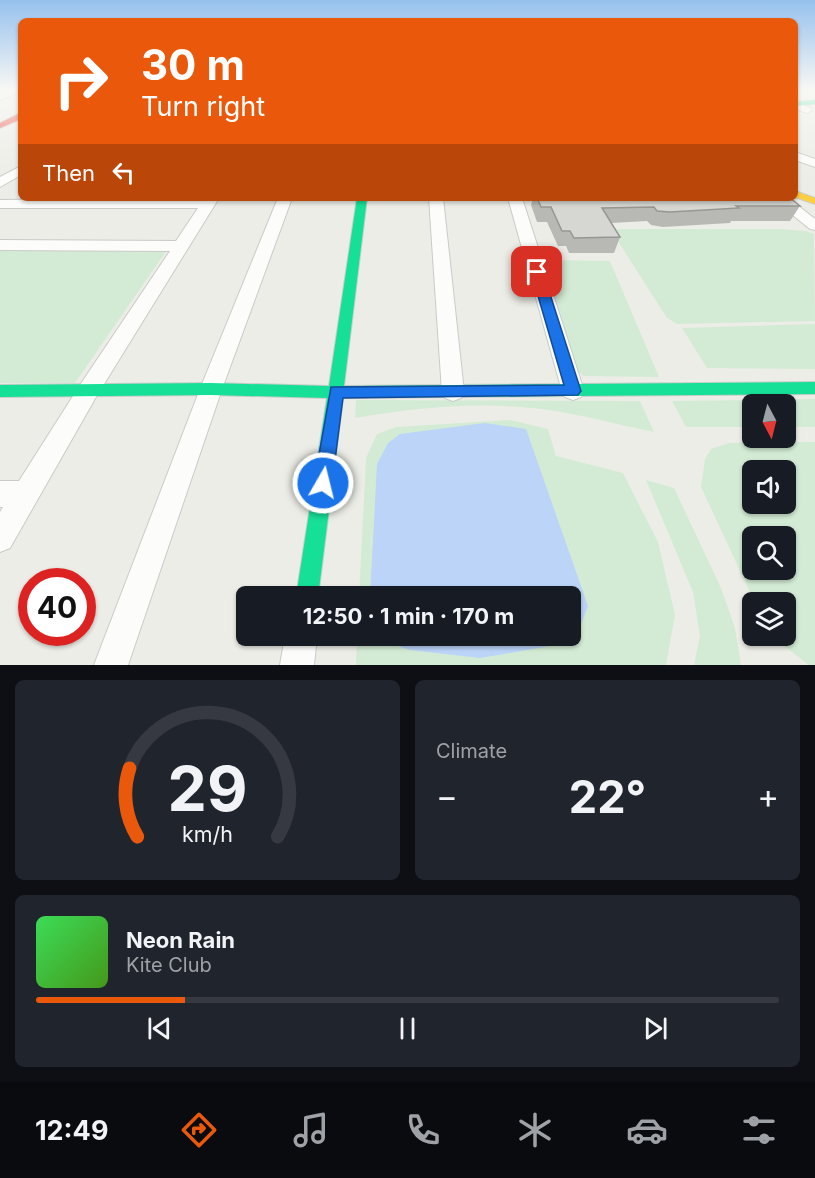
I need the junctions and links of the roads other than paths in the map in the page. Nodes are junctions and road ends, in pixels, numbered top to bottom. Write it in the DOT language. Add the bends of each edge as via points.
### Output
graph roads {
  1 [pos="15,119"];
  2 [pos="0,126"];
  3 [pos="798,157"];
  4 [pos="815,163"];
  5 [pos="18,172"];
  6 [pos="0,183"];
  7 [pos="798,199"];
  8 [pos="211,201"];
  9 [pos="284,201"];
  10 [pos="362,201"];
  11 [pos="436,201"];
  12 [pos="516,201"];
  13 [pos="787,201"];
  14 [pos="815,201"];
  15 [pos="0,204"];
  16 [pos="815,226"];
  17 [pos="0,245"];
  18 [pos="183,246"];
  19 [pos="815,388"];
  20 [pos="211,389"];
  21 [pos="0,391"];
  22 [pos="88,391"];
  23 [pos="573,391"];
  24 [pos="336,392"];
  25 [pos="453,392"];
  26 [pos="0,494"];
  27 [pos="26,494"];
  28 [pos="0,538"];
  29 [pos="309,586"];
  30 [pos="300,646"];
  31 [pos="111,665"];
  32 [pos="297,665"];
  1 -- 2 [label="street"];
  3 -- 4 [label="street"];
  5 -- 6 [label="street"];
  7 -- 14 [label="street"];
  8 -- 15 [label="street"];
  8 -- 18 [label="street"];
  9 -- 20 [label="street"];
  10 -- 24 [label="street"];
  11 -- 25 [label="street"];
  12 -- 23 [label="street"];
  13 -- 16 [label="street"];
  17 -- 18 [label="street"];
  18 -- 22 [label="street"];
  19 -- 23 [label="street"];
  20 -- 22 [label="street"];
  20 -- 24 [label="street"];
  20 -- 31 [label="street"];
  21 -- 22 [label="street"];
  22 -- 27 [label="street"];
  23 -- 25 [label="street"];
  24 -- 25 [label="street"];
  24 -- 29 [label="street"];
  26 -- 27 [label="street"];
  27 -- 28 [label="street"];
  30 -- 32 [label="street"];
}
